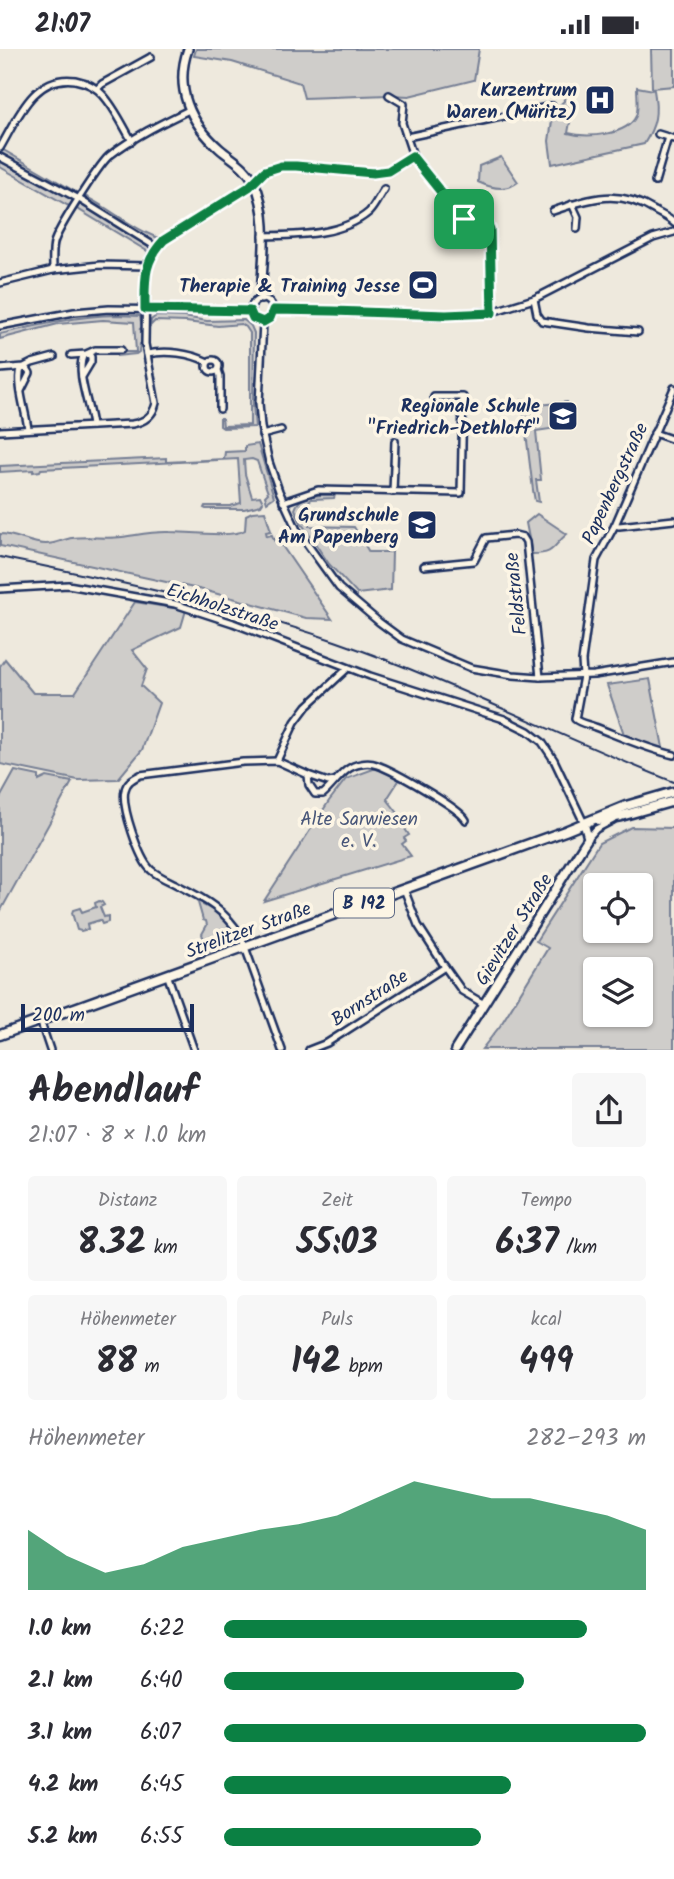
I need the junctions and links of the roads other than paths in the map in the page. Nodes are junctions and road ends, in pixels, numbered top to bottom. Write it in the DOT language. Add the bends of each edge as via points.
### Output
graph roads {
  1 [pos="188,49"];
  2 [pos="151,57"];
  3 [pos="97,89"];
  4 [pos="389,95"];
  5 [pos="552,106"];
  6 [pos="189,110"];
  7 [pos="658,134"];
  8 [pos="407,138"];
  9 [pos="671,138"];
  10 [pos="132,141"];
  11 [pos="0,148"];
  12 [pos="412,156"];
  13 [pos="0,157"];
  14 [pos="254,180"];
  15 [pos="655,182"];
  16 [pos="384,189"];
  17 [pos="79,199"];
  18 [pos="572,204"];
  19 [pos="552,211"];
  20 [pos="674,223"];
  21 [pos="577,229"];
  22 [pos="674,232"];
  23 [pos="263,236"];
  24 [pos="151,244"];
  25 [pos="147,266"];
  26 [pos="53,270"];
  27 [pos="0,283"];
  28 [pos="261,299"];
  29 [pos="534,299"];
  30 [pos="145,309"];
  31 [pos="273,310"];
  32 [pos="250,311"];
  33 [pos="492,313"];
  34 [pos="263,322"];
  35 [pos="0,326"];
  36 [pos="638,332"];
  37 [pos="121,350"];
  38 [pos="86,354"];
  39 [pos="147,354"];
  40 [pos="71,355"];
  41 [pos="54,357"];
  42 [pos="24,367"];
  43 [pos="0,369"];
  44 [pos="82,377"];
  45 [pos="674,388"];
  46 [pos="434,397"];
  47 [pos="220,409"];
  48 [pos="92,426"];
  49 [pos="28,429"];
  50 [pos="281,430"];
  51 [pos="0,431"];
  52 [pos="654,433"];
  53 [pos="262,435"];
  54 [pos="674,440"];
  55 [pos="395,441"];
  56 [pos="393,492"];
  57 [pos="284,502"];
  58 [pos="670,520"];
  59 [pos="615,525"];
  60 [pos="424,566"];
  61 [pos="0,589"];
  62 [pos="674,661"];
  63 [pos="348,668"];
  64 [pos="583,676"];
  65 [pos="540,677"];
  66 [pos="674,755"];
  67 [pos="277,761"];
  68 [pos="308,775"];
  69 [pos="335,781"];
  70 [pos="673,795"];
  71 [pos="621,816"];
  72 [pos="467,820"];
  73 [pos="584,823"];
  74 [pos="588,838"];
  75 [pos="404,889"];
  76 [pos="245,945"];
  77 [pos="445,967"];
  78 [pos="167,974"];
  79 [pos="484,1004"];
  80 [pos="40,1020"];
  81 [pos="0,1035"];
  82 [pos="50,1049"];
  83 [pos="194,1049"];
  84 [pos="282,1049"];
  85 [pos="309,1049"];
  86 [pos="455,1049"];
  1 -- 6 [label="street" via="183,81"];
  2 -- 3 [label="street"];
  3 -- 10 [label="street"];
  3 -- 11 [label="street" via="67,80 42,87 25,104"];
  4 -- 8 [label="street" via="404,104 402,123"];
  5 -- 8 [label="street"];
  6 -- 10 [label="street"];
  6 -- 14 [label="street" via="209,139 240,162"];
  7 -- 9 [label="street"];
  8 -- 12 [label="street"];
  9 -- 15 [label="street"];
  10 -- 17 [label="street" via="106,160"];
  12 -- 14 [label="street" via="388,171 281,166"];
  12 -- 33 [label="street" via="464,219 488,225"];
  13 -- 17 [label="street"];
  14 -- 23 [label="street" via="262,204"];
  14 -- 25 [label="street" via="164,240"];
  16 -- 23 [label="street" via="370,211 351,223 313,234"];
  17 -- 24 [label="street"];
  17 -- 26 [label="street" via="54,240"];
  18 -- 19 [label="street"];
  18 -- 20 [label="street" via="604,196 628,198"];
  18 -- 21 [label="street"];
  22 -- 29 [label="street" via="653,238"];
  23 -- 28 [label="street"];
  25 -- 26 [label="street"];
  25 -- 30 [label="street"];
  26 -- 27 [label="street"];
  28 -- 31 [label="street"];
  28 -- 32 [label="street"];
  29 -- 33 [label="street"];
  29 -- 36 [label="street" via="542,321"];
  30 -- 32 [label="street"];
  30 -- 35 [label="street" via="74,311"];
  30 -- 39 [label="street"];
  31 -- 33 [label="street"];
  31 -- 34 [label="street"];
  32 -- 34 [label="street"];
  34 -- 53 [label="street"];
  37 -- 38 [label="street"];
  38 -- 40 [label="street"];
  38 -- 44 [label="street" via="81,360"];
  38 -- 44 [label="street" via="92,360"];
  39 -- 47 [label="street" via="189,354 217,361"];
  39 -- 48 [label="street" via="156,399 151,415 138,423"];
  41 -- 42 [label="street"];
  42 -- 43 [label="street"];
  42 -- 49 [label="street" via="19,371"];
  44 -- 48 [label="street"];
  45 -- 52 [label="street, Papenbergstraße"];
  46 -- 56 [label="street" via="463,397 461,493"];
  48 -- 49 [label="street"];
  49 -- 51 [label="street"];
  50 -- 53 [label="street"];
  52 -- 54 [label="street"];
  52 -- 59 [label="street, Papenbergstraße"];
  53 -- 57 [label="street"];
  55 -- 56 [label="street"];
  56 -- 57 [label="street" via="318,490"];
  57 -- 65 [label="street" via="297,530 339,589 402,639 471,668"];
  58 -- 59 [label="street"];
  59 -- 64 [label="street, Papenbergstraße" via="596,560"];
  60 -- 65 [label="street, Feldstraße" via="474,561 486,538 523,537"];
  61 -- 63 [label="street, Eichholzstraße" via="68,585 175,604"];
  62 -- 64 [label="street"];
  63 -- 67 [label="street" via="307,706"];
  63 -- 73 [label="street, Eichholzstraße" via="528,731 554,760"];
  64 -- 65 [label="street"];
  64 -- 66 [label="street, Papenbergstraße" via="578,722"];
  67 -- 68 [label="street"];
  67 -- 76 [label="street" via="140,775 128,782 124,792 139,854 146,864 220,909"];
  68 -- 69 [label="street"];
  68 -- 69 [label="street" via="315,794 323,794"];
  69 -- 72 [label="street" via="351,766 374,764"];
  70 -- 71 [label="main road, B 192"];
  70 -- 73 [label="main road, B 192" via="626,806"];
  71 -- 73 [label="main road, B 192"];
  71 -- 74 [label="street"];
  73 -- 74 [label="street"];
  73 -- 75 [label="main road, Strelitzer Straße / B 192"];
  74 -- 79 [label="street, Gievitzer Straße"];
  75 -- 76 [label="main road, Strelitzer Straße / B 192"];
  75 -- 77 [label="street" via="418,925"];
  76 -- 78 [label="main road, Strelitzer Straße / B 192"];
  76 -- 84 [label="street"];
  77 -- 79 [label="street" via="462,991"];
  77 -- 85 [label="street, Bornstraße" via="327,1043"];
  78 -- 80 [label="main road, Strelitzer Straße / B 192"];
  78 -- 83 [label="street"];
  79 -- 86 [label="street, Gievitzer Straße"];
  80 -- 81 [label="main road, Strelitzer Straße / B 192"];
  80 -- 82 [label="street"];
}
